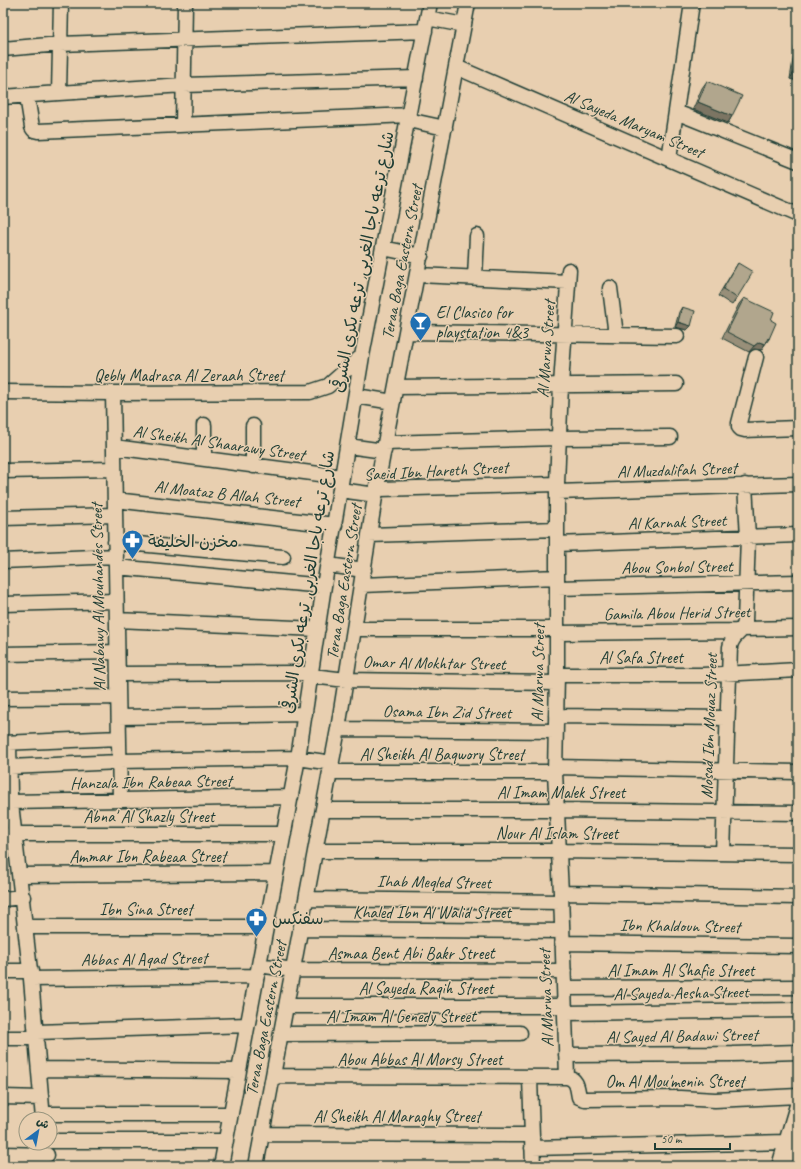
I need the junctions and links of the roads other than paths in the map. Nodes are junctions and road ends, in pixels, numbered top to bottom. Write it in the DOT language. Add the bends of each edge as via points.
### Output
graph roads {
  1 [pos="61,3"];
  2 [pos="185,3"];
  3 [pos="430,3"];
  4 [pos="468,3"];
  5 [pos="692,3"];
  6 [pos="426,25"];
  7 [pos="464,25"];
  8 [pos="184,41"];
  9 [pos="60,44"];
  10 [pos="3,48"];
  11 [pos="456,67"];
  12 [pos="416,78"];
  13 [pos="184,85"];
  14 [pos="59,93"];
  15 [pos="27,96"];
  16 [pos="3,97"];
  17 [pos="676,112"];
  18 [pos="408,117"];
  19 [pos="183,125"];
  20 [pos="445,128"];
  21 [pos="669,159"];
  22 [pos="798,162"];
  23 [pos="798,215"];
  24 [pos="477,236"];
  25 [pos="383,248"];
  26 [pos="421,256"];
  27 [pos="418,275"];
  28 [pos="475,278"];
  29 [pos="610,288"];
  30 [pos="407,332"];
  31 [pos="565,334"];
  32 [pos="616,335"];
  33 [pos="677,336"];
  34 [pos="362,356"];
  35 [pos="756,357"];
  36 [pos="676,384"];
  37 [pos="561,385"];
  38 [pos="396,387"];
  39 [pos="3,392"];
  40 [pos="113,394"];
  41 [pos="356,396"];
  42 [pos="393,402"];
  43 [pos="204,425"];
  44 [pos="253,426"];
  45 [pos="798,428"];
  46 [pos="670,437"];
  47 [pos="558,438"];
  48 [pos="348,446"];
  49 [pos="114,447"];
  50 [pos="384,447"];
  51 [pos="204,459"];
  52 [pos="253,466"];
  53 [pos="114,469"];
  54 [pos="3,471"];
  55 [pos="341,484"];
  56 [pos="798,484"];
  57 [pos="745,485"];
  58 [pos="557,488"];
  59 [pos="376,491"];
  60 [pos="115,500"];
  61 [pos="115,515"];
  62 [pos="3,518"];
  63 [pos="334,525"];
  64 [pos="557,529"];
  65 [pos="370,536"];
  66 [pos="798,536"];
  67 [pos="748,537"];
  68 [pos="557,544"];
  69 [pos="116,555"];
  70 [pos="283,557"];
  71 [pos="3,561"];
  72 [pos="328,565"];
  73 [pos="364,570"];
  74 [pos="798,582"];
  75 [pos="557,583"];
  76 [pos="362,584"];
  77 [pos="746,584"];
  78 [pos="324,586"];
  79 [pos="116,601"];
  80 [pos="3,604"];
  81 [pos="117,620"];
  82 [pos="798,628"];
  83 [pos="355,629"];
  84 [pos="742,629"];
  85 [pos="318,630"];
  86 [pos="557,631"];
  87 [pos="117,652"];
  88 [pos="3,654"];
  89 [pos="798,670"];
  90 [pos="729,672"];
  91 [pos="118,674"];
  92 [pos="312,676"];
  93 [pos="556,679"];
  94 [pos="346,680"];
  95 [pos="118,697"];
  96 [pos="3,698"];
  97 [pos="305,714"];
  98 [pos="556,716"];
  99 [pos="118,717"];
  100 [pos="728,718"];
  101 [pos="338,729"];
  102 [pos="556,731"];
  103 [pos="119,738"];
  104 [pos="6,743"];
  105 [pos="298,758"];
  106 [pos="119,762"];
  107 [pos="10,767"];
  108 [pos="331,768"];
  109 [pos="555,770"];
  110 [pos="726,770"];
  111 [pos="798,772"];
  112 [pos="8,797"];
  113 [pos="291,797"];
  114 [pos="120,800"];
  115 [pos="323,810"];
  116 [pos="556,810"];
  117 [pos="724,812"];
  118 [pos="798,813"];
  119 [pos="284,834"];
  120 [pos="9,835"];
  121 [pos="315,851"];
  122 [pos="558,851"];
  123 [pos="722,853"];
  124 [pos="798,854"];
  125 [pos="276,873"];
  126 [pos="20,875"];
  127 [pos="23,897"];
  128 [pos="798,897"];
  129 [pos="561,898"];
  130 [pos="3,899"];
  131 [pos="306,899"];
  132 [pos="26,926"];
  133 [pos="266,927"];
  134 [pos="301,929"];
  135 [pos="562,937"];
  136 [pos="798,946"];
  137 [pos="258,970"];
  138 [pos="293,970"];
  139 [pos="3,971"];
  140 [pos="564,971"];
  141 [pos="31,975"];
  142 [pos="798,987"];
  143 [pos="564,988"];
  144 [pos="286,1006"];
  145 [pos="565,1010"];
  146 [pos="798,1010"];
  147 [pos="247,1025"];
  148 [pos="520,1033"];
  149 [pos="281,1034"];
  150 [pos="37,1035"];
  151 [pos="3,1038"];
  152 [pos="798,1052"];
  153 [pos="566,1055"];
  154 [pos="39,1069"];
  155 [pos="238,1071"];
  156 [pos="273,1076"];
  157 [pos="567,1077"];
  158 [pos="530,1078"];
  159 [pos="798,1096"];
  160 [pos="3,1097"];
  161 [pos="41,1098"];
  162 [pos="798,1102"];
  163 [pos="42,1111"];
  164 [pos="230,1114"];
  165 [pos="58,1116"];
  166 [pos="262,1134"];
  167 [pos="226,1141"];
  168 [pos="792,1141"];
  169 [pos="532,1142"];
  170 [pos="58,1150"];
  171 [pos="48,1151"];
  172 [pos="3,1154"];
  173 [pos="221,1166"];
  174 [pos="256,1166"];
  175 [pos="533,1166"];
  176 [pos="779,1166"];
  177 [pos="790,1166"];
  1 -- 9 [label="street"];
  2 -- 8 [label="street"];
  3 -- 6 [label="street, شارع ترعه باجا الغربى, ترعه بكرى الشرقى"];
  4 -- 7 [label="street, Teraa Baga Eastern Street"];
  5 -- 17 [label="street"];
  6 -- 7 [label="street"];
  6 -- 8 [label="street"];
  6 -- 12 [label="street, شارع ترعه باجا الغربى, ترعه بكرى الشرقى"];
  7 -- 11 [label="street, Teraa Baga Eastern Street"];
  8 -- 9 [label="street"];
  8 -- 13 [label="street"];
  9 -- 10 [label="street"];
  9 -- 14 [label="street"];
  11 -- 20 [label="street, Teraa Baga Eastern Street"];
  11 -- 21 [label="street, Al Sayeda Maryam Street"];
  12 -- 13 [label="street"];
  12 -- 18 [label="street, شارع ترعه باجا الغربى, ترعه بكرى الشرقى"];
  13 -- 14 [label="street"];
  13 -- 19 [label="street"];
  14 -- 15 [label="street"];
  15 -- 16 [label="street"];
  15 -- 19 [label="street" via="32,127 38,131"];
  17 -- 21 [label="street"];
  17 -- 22 [label="street"];
  18 -- 19 [label="street"];
  18 -- 20 [label="street"];
  18 -- 25 [label="street, شارع ترعه باجا الغربى, ترعه بكرى الشرقى"];
  20 -- 26 [label="street, Teraa Baga Eastern Street"];
  21 -- 23 [label="street, Al Sayeda Maryam Street"];
  24 -- 28 [label="street"];
  25 -- 26 [label="street"];
  25 -- 34 [label="street, شارع ترعه باجا الغربى, ترعه بكرى الشرقى"];
  26 -- 27 [label="street, Teraa Baga Eastern Street"];
  27 -- 28 [label="street"];
  27 -- 30 [label="street, Teraa Baga Eastern Street"];
  28 -- 31 [label="street, Al Marwa Street" via="568,276"];
  29 -- 32 [label="street"];
  30 -- 31 [label="street"];
  30 -- 38 [label="street, Teraa Baga Eastern Street"];
  31 -- 32 [label="street"];
  31 -- 37 [label="street, Al Marwa Street"];
  32 -- 33 [label="street"];
  34 -- 40 [label="street, Qebly Madrasa Al Zeraah Street" via="328,386 310,392"];
  34 -- 41 [label="street, شارع ترعه باجا الغربى, ترعه بكرى الشرقى"];
  35 -- 45 [label="street" via="739,427 745,430"];
  36 -- 37 [label="street"];
  37 -- 38 [label="street"];
  37 -- 47 [label="street, Al Marwa Street"];
  38 -- 42 [label="street, Teraa Baga Eastern Street"];
  39 -- 40 [label="street, Qebly Madrasa Al Zeraah Street"];
  40 -- 49 [label="street, Al Nabawy Al Mouhandes Street"];
  41 -- 42 [label="street"];
  41 -- 48 [label="street, شارع ترعه باجا الغربى, ترعه بكرى الشرقى"];
  42 -- 50 [label="street, Teraa Baga Eastern Street"];
  43 -- 51 [label="street"];
  44 -- 52 [label="street"];
  46 -- 47 [label="street"];
  47 -- 50 [label="street"];
  47 -- 58 [label="street, Al Marwa Street"];
  48 -- 50 [label="street"];
  48 -- 55 [label="street, شارع ترعه باجا الغربى, ترعه بكرى الشرقى"];
  49 -- 51 [label="street, Al Sheikh Al Shaarawy Street"];
  49 -- 53 [label="street, Al Nabawy Al Mouhandes Street"];
  50 -- 59 [label="street, Teraa Baga Eastern Street"];
  51 -- 52 [label="street, Al Sheikh Al Shaarawy Street"];
  52 -- 55 [label="street, Al Sheikh Al Shaarawy Street"];
  53 -- 54 [label="street"];
  53 -- 60 [label="street, Al Nabawy Al Mouhandes Street"];
  55 -- 59 [label="street, Saeid Ibn Hareth Street" via="369,494"];
  55 -- 63 [label="street, شارع ترعه باجا الغربى, ترعه بكرى الشرقى"];
  56 -- 57 [label="street, Al Muzdalifah Street"];
  57 -- 58 [label="street, Al Muzdalifah Street"];
  57 -- 67 [label="street, Mosad Ibn Mouaz Street"];
  58 -- 59 [label="street, Saeid Ibn Hareth Street"];
  58 -- 64 [label="street, Al Marwa Street"];
  59 -- 65 [label="street, Teraa Baga Eastern Street"];
  60 -- 61 [label="street, Al Nabawy Al Mouhandes Street"];
  60 -- 63 [label="street, Al Moataz B Allah Street"];
  61 -- 62 [label="street"];
  61 -- 69 [label="street, Al Nabawy Al Mouhandes Street"];
  63 -- 72 [label="street, شارع ترعه باجا الغربى, ترعه بكرى الشرقى"];
  64 -- 65 [label="street"];
  64 -- 68 [label="street, Al Marwa Street"];
  65 -- 73 [label="street, Teraa Baga Eastern Street"];
  66 -- 67 [label="street, Al Karnak Street"];
  67 -- 68 [label="street, Al Karnak Street"];
  67 -- 77 [label="street, Mosad Ibn Mouaz Street"];
  68 -- 75 [label="street, Al Marwa Street"];
  69 -- 70 [label="street"];
  69 -- 71 [label="street"];
  69 -- 78 [label="street"];
  69 -- 79 [label="street, Al Nabawy Al Mouhandes Street"];
  72 -- 73 [label="street"];
  72 -- 78 [label="street, شارع ترعه باجا الغربى, ترعه بكرى الشرقى"];
  73 -- 76 [label="street, Teraa Baga Eastern Street"];
  74 -- 77 [label="street, Abou Sonbol Street"];
  75 -- 76 [label="street, Abou Sonbol Street"];
  75 -- 77 [label="street, Abou Sonbol Street"];
  75 -- 86 [label="street, Al Marwa Street"];
  76 -- 83 [label="street, Teraa Baga Eastern Street"];
  77 -- 84 [label="street, Mosad Ibn Mouaz Street"];
  78 -- 85 [label="street, شارع ترعه باجا الغربى, ترعه بكرى الشرقى"];
  79 -- 80 [label="street"];
  79 -- 81 [label="street, Al Nabawy Al Mouhandes Street"];
  81 -- 85 [label="street"];
  81 -- 87 [label="street, Al Nabawy Al Mouhandes Street"];
  82 -- 84 [label="street, Gamila Abou Herid Street"];
  83 -- 86 [label="street, Gamila Abou Herid Street"];
  83 -- 94 [label="street, Teraa Baga Eastern Street"];
  84 -- 86 [label="street, Gamila Abou Herid Street"];
  84 -- 90 [label="street, Mosad Ibn Mouaz Street" via="731,641"];
  85 -- 92 [label="street, شارع ترعه باجا الغربى, ترعه بكرى الشرقى"];
  86 -- 93 [label="street, Al Marwa Street"];
  87 -- 88 [label="street"];
  87 -- 91 [label="street, Al Nabawy Al Mouhandes Street"];
  89 -- 90 [label="street, Al Safa Street"];
  90 -- 93 [label="street, Al Safa Street"];
  90 -- 100 [label="street, Mosad Ibn Mouaz Street"];
  91 -- 92 [label="street, Omar Al Mokhtar Street" via="299,673"];
  91 -- 95 [label="street, Al Nabawy Al Mouhandes Street"];
  92 -- 94 [label="street, Omar Al Mokhtar Street"];
  92 -- 97 [label="street, شارع ترعه باجا الغربى, ترعه بكرى الشرقى"];
  93 -- 94 [label="street, Omar Al Mokhtar Street"];
  93 -- 98 [label="street, Al Marwa Street"];
  94 -- 101 [label="street, Teraa Baga Eastern Street"];
  95 -- 96 [label="street"];
  95 -- 99 [label="street, Al Nabawy Al Mouhandes Street"];
  97 -- 99 [label="street"];
  97 -- 105 [label="street, شارع ترعه باجا الغربى, ترعه بكرى الشرقى"];
  98 -- 100 [label="street"];
  98 -- 102 [label="street, Al Marwa Street"];
  99 -- 103 [label="street, Al Nabawy Al Mouhandes Street"];
  100 -- 110 [label="street, Mosad Ibn Mouaz Street"];
  101 -- 102 [label="street, Osama Ibn Zid Street"];
  101 -- 108 [label="street, Teraa Baga Eastern Street"];
  102 -- 109 [label="street, Al Marwa Street"];
  103 -- 104 [label="street"];
  103 -- 106 [label="street, Al Nabawy Al Mouhandes Street"];
  104 -- 107 [label="street"];
  105 -- 106 [label="street, Al Sheikh Al Baqwory Street"];
  105 -- 108 [label="street, Al Sheikh Al Baqwory Street"];
  105 -- 113 [label="street, شارع ترعه باجا الغربى, ترعه بكرى الشرقى"];
  106 -- 107 [label="street, Al Sheikh Al Baqwory Street"];
  106 -- 114 [label="street, Al Nabawy Al Mouhandes Street"];
  107 -- 112 [label="street"];
  108 -- 109 [label="street, Al Sheikh Al Baqwory Street"];
  108 -- 115 [label="street, Teraa Baga Eastern Street"];
  109 -- 110 [label="street, Al Sheikh Al Baqwory Street"];
  109 -- 116 [label="street, Al Marwa Street"];
  110 -- 111 [label="street, Al Sheikh Al Baqwory Street"];
  110 -- 117 [label="street, Mosad Ibn Mouaz Street"];
  112 -- 114 [label="street, Hanzala Ibn Rabeaa Street"];
  112 -- 120 [label="street"];
  113 -- 114 [label="street, Hanzala Ibn Rabeaa Street"];
  113 -- 119 [label="street, شارع ترعه باجا الغربى, ترعه بكرى الشرقى"];
  115 -- 116 [label="street, Al Imam Malek Street"];
  115 -- 121 [label="street, Teraa Baga Eastern Street"];
  116 -- 117 [label="street, Al Imam Malek Street"];
  116 -- 122 [label="street, Al Marwa Street"];
  117 -- 118 [label="street, Al Imam Malek Street"];
  117 -- 123 [label="street, Mosad Ibn Mouaz Street"];
  119 -- 120 [label="street, Abna' Al Shazly Street"];
  119 -- 125 [label="street, شارع ترعه باجا الغربى, ترعه بكرى الشرقى"];
  120 -- 126 [label="street"];
  121 -- 122 [label="street, Nour Al Islam Street"];
  121 -- 131 [label="street, Teraa Baga Eastern Street"];
  122 -- 123 [label="street, Nour Al Islam Street"];
  122 -- 129 [label="street, Al Marwa Street"];
  123 -- 124 [label="street, Nour Al Islam Street"];
  125 -- 126 [label="street, Ammar Ibn Rabeaa Street"];
  125 -- 133 [label="street, شارع ترعه باجا الغربى, ترعه بكرى الشرقى"];
  126 -- 127 [label="street"];
  127 -- 130 [label="street"];
  127 -- 132 [label="street"];
  128 -- 129 [label="street, Ihab Meqled Street"];
  129 -- 131 [label="street, Ihab Meqled Street"];
  129 -- 135 [label="street, Al Marwa Street"];
  131 -- 134 [label="street, Teraa Baga Eastern Street"];
  132 -- 133 [label="street, Ibn Sina Street"];
  132 -- 141 [label="street"];
  133 -- 137 [label="street, شارع ترعه باجا الغربى, ترعه بكرى الشرقى"];
  134 -- 135 [label="street, Khaled Ibn Al Walid Street"];
  134 -- 138 [label="street, Teraa Baga Eastern Street"];
  135 -- 136 [label="street, Ibn Khaldoun Street"];
  135 -- 140 [label="street, Al Marwa Street"];
  137 -- 138 [label="street, Asmaa Bent Abi Bakr Street"];
  137 -- 141 [label="street, Abbas Al Aqad Street"];
  137 -- 147 [label="street, شارع ترعه باجا الغربى, ترعه بكرى الشرقى"];
  138 -- 140 [label="street, Asmaa Bent Abi Bakr Street"];
  138 -- 144 [label="street, Teraa Baga Eastern Street"];
  139 -- 141 [label="street, Abbas Al Aqad Street"];
  140 -- 143 [label="street, Al Marwa Street"];
  141 -- 150 [label="street"];
  142 -- 143 [label="street, Al Imam Al Shafie Street"];
  143 -- 145 [label="street, Al Marwa Street"];
  144 -- 145 [label="street, Al Sayeda Raqih Street"];
  144 -- 149 [label="street, Teraa Baga Eastern Street"];
  145 -- 146 [label="street, Al Sayeda Aesha Street"];
  145 -- 153 [label="street, Al Marwa Street"];
  147 -- 150 [label="street"];
  147 -- 155 [label="street, شارع ترعه باجا الغربى, ترعه بكرى الشرقى"];
  148 -- 149 [label="street, Al Imam Al Genedy Street"];
  149 -- 156 [label="street, Teraa Baga Eastern Street"];
  150 -- 151 [label="street"];
  150 -- 154 [label="street"];
  152 -- 153 [label="street, Al Sayed Al Badawi Street"];
  153 -- 157 [label="street, Al Marwa Street"];
  154 -- 155 [label="street"];
  154 -- 161 [label="street"];
  155 -- 164 [label="street, شارع ترعه باجا الغربى, ترعه بكرى الشرقى"];
  156 -- 158 [label="street, Abou Abbas Al Morsy Street"];
  156 -- 166 [label="street, Teraa Baga Eastern Street"];
  157 -- 158 [label="street, Abou Abbas Al Morsy Street"];
  157 -- 159 [label="street, Om Al Mou'menin Street" via="574,1080 579,1097 585,1099 715,1100"];
  158 -- 169 [label="street"];
  160 -- 161 [label="street"];
  161 -- 163 [label="street"];
  162 -- 168 [label="street"];
  164 -- 165 [label="street"];
  164 -- 167 [label="street, شارع ترعه باجا الغربى, ترعه بكرى الشرقى"];
  166 -- 169 [label="street, Al Sheikh Al Maraghy Street"];
  166 -- 174 [label="street, Teraa Baga Eastern Street"];
  167 -- 170 [label="street"];
  167 -- 173 [label="street, شارع ترعه باجا الغربى, ترعه بكرى الشرقى"];
  168 -- 169 [label="street, Al Sheikh Al Maraghy Street"];
  168 -- 176 [label="street"];
  168 -- 177 [label="street"];
  169 -- 175 [label="street"];
  171 -- 172 [label="street"];
}
